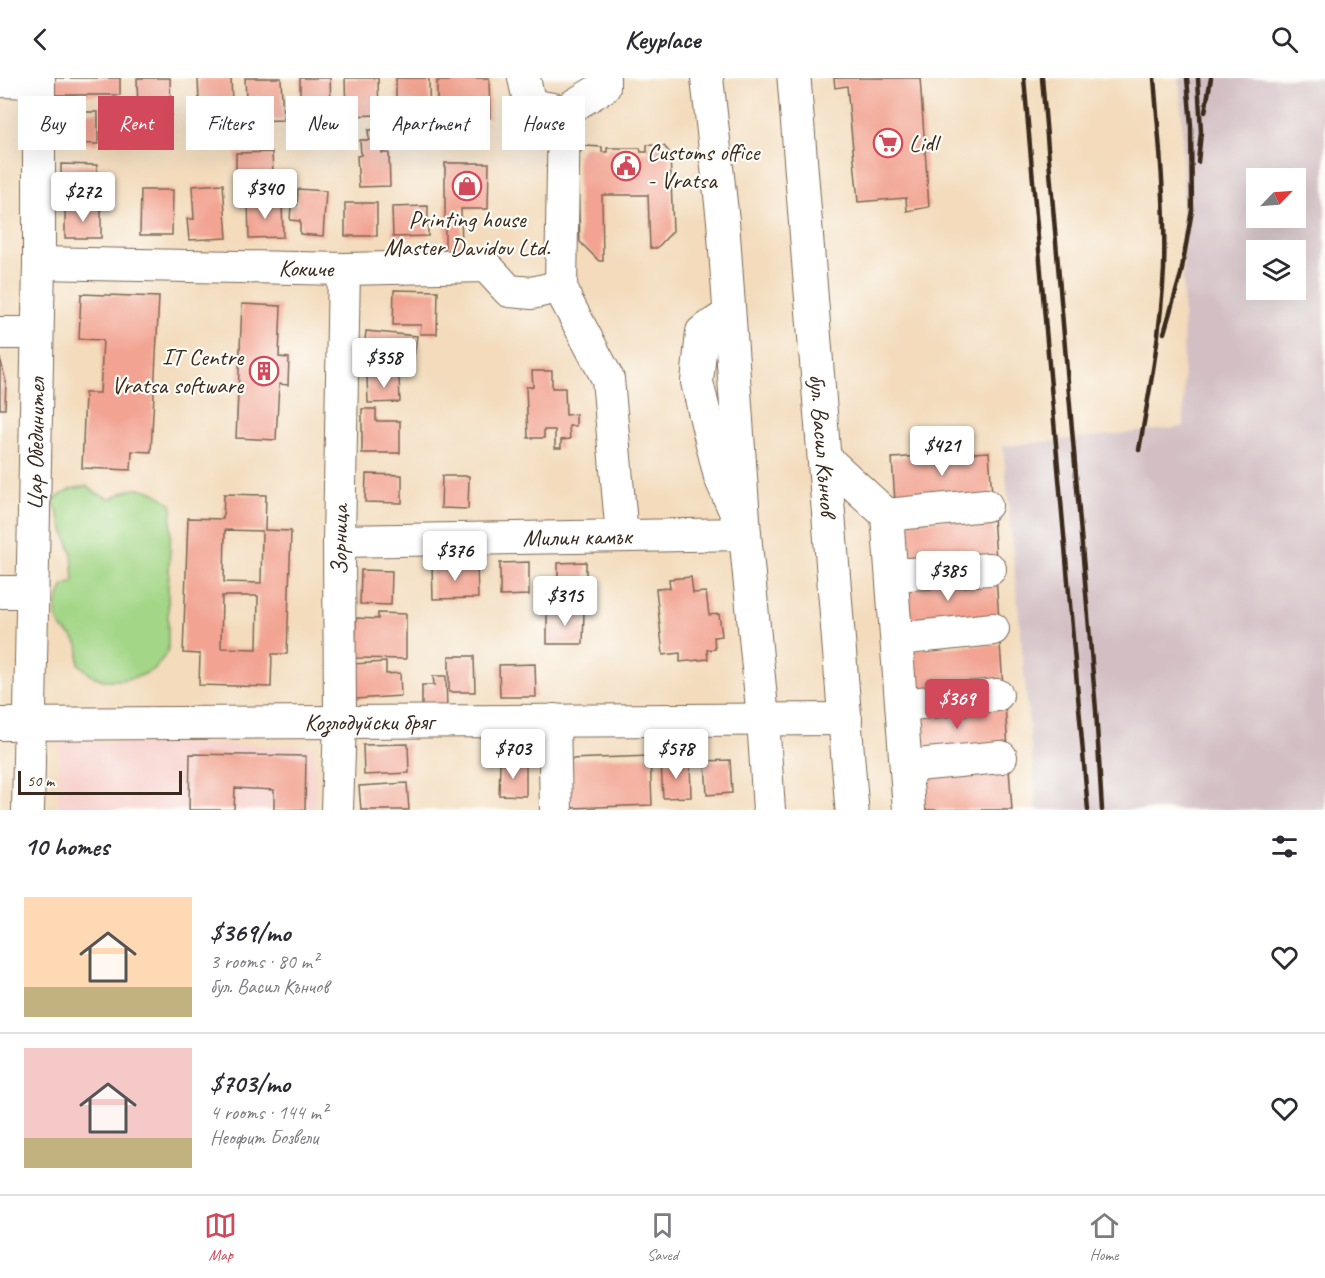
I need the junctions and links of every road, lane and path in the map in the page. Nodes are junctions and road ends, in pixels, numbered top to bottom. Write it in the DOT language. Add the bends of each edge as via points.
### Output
graph roads {
  1 [pos="524,78"];
  2 [pos="604,78"];
  3 [pos="707,78"];
  4 [pos="794,78"];
  5 [pos="39,80"];
  6 [pos="0,81"];
  7 [pos="528,96"];
  8 [pos="585,98"];
  9 [pos="563,150"];
  10 [pos="39,263"];
  11 [pos="344,269"];
  12 [pos="561,285"];
  13 [pos="0,333"];
  14 [pos="37,333"];
  15 [pos="824,457"];
  16 [pos="986,505"];
  17 [pos="887,515"];
  18 [pos="745,534"];
  19 [pos="622,536"];
  20 [pos="339,541"];
  21 [pos="990,569"];
  22 [pos="892,575"];
  23 [pos="0,592"];
  24 [pos="31,592"];
  25 [pos="993,629"];
  26 [pos="897,639"];
  27 [pos="997,695"];
  28 [pos="902,705"];
  29 [pos="763,718"];
  30 [pos="846,719"];
  31 [pos="554,720"];
  32 [pos="340,722"];
  33 [pos="14,724"];
  34 [pos="1001,757"];
  35 [pos="906,766"];
  36 [pos="28,810"];
  37 [pos="337,810"];
  38 [pos="556,810"];
  39 [pos="768,810"];
  40 [pos="852,810"];
  41 [pos="909,810"];
  1 -- 7 [label="street"];
  2 -- 8 [label="street" via="604,87"];
  3 -- 18 [label="street" via="723,222"];
  4 -- 15 [label="main road, бул. Васил Кънчов"];
  5 -- 6 [label="street"];
  5 -- 10 [label="street, Цар Обединител"];
  9 -- 12 [label="street"];
  10 -- 11 [label="street, Кокиче"];
  10 -- 14 [label="street, Цар Обединител"];
  11 -- 12 [label="street, Кокиче" via="486,266 509,291 532,293"];
  11 -- 20 [label="street, Зорница"];
  12 -- 19 [label="street" via="608,380"];
  13 -- 14 [label="street"];
  14 -- 24 [label="street, Цар Обединител"];
  15 -- 17 [label="street"];
  15 -- 30 [label="main road, бул. Васил Кънчов"];
  16 -- 17 [label="street"];
  17 -- 22 [label="street"];
  18 -- 19 [label="street, Милин камък"];
  18 -- 29 [label="street"];
  19 -- 20 [label="street, Милин камък"];
  20 -- 32 [label="street, Зорница"];
  21 -- 22 [label="street"];
  22 -- 26 [label="street"];
  23 -- 24 [label="street"];
  24 -- 33 [label="street, Цар Обединител"];
  25 -- 26 [label="street"];
  26 -- 28 [label="street"];
  27 -- 28 [label="street"];
  28 -- 35 [label="street"];
  29 -- 30 [label="street, Козлодуйски бряг"];
  29 -- 31 [label="street, Козлодуйски бряг"];
  29 -- 39 [label="street"];
  30 -- 40 [label="main road, бул. Васил Кънчов"];
  31 -- 32 [label="street, Козлодуйски бряг"];
  31 -- 38 [label="street"];
  32 -- 33 [label="street, Козлодуйски бряг"];
  32 -- 37 [label="street, Зорница"];
  33 -- 36 [label="street, Цар Обединител"];
  34 -- 35 [label="street"];
  35 -- 41 [label="street"];
}
